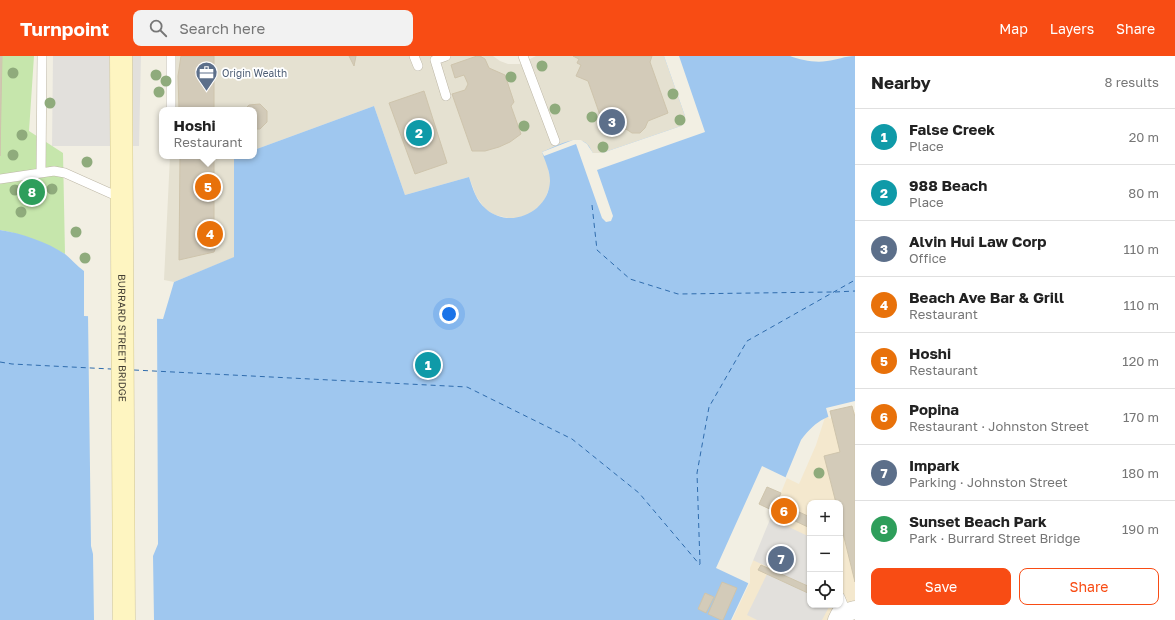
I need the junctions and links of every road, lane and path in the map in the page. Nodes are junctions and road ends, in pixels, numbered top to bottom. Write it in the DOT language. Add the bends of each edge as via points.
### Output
graph roads {
  1 [pos="42,56"];
  2 [pos="121,56"];
  3 [pos="171,56"];
  4 [pos="414,56"];
  5 [pos="446,56"];
  6 [pos="523,56"];
  7 [pos="418,66"];
  8 [pos="446,96"];
  9 [pos="171,107"];
  10 [pos="555,141"];
  11 [pos="41,173"];
  12 [pos="0,179"];
  13 [pos="119,292"];
  14 [pos="124,620"];
  1 -- 11 [label="lane"];
  2 -- 14 [label="main road, BURRARD STREET BRIDGE"];
  3 -- 9 [label="lane"];
  4 -- 7 [label="lane"];
  5 -- 8 [label="lane" via="435,60"];
  6 -- 10 [label="lane"];
  11 -- 12 [label="lane"];
  11 -- 13 [label="lane" via="65,173 120,198"];
}
